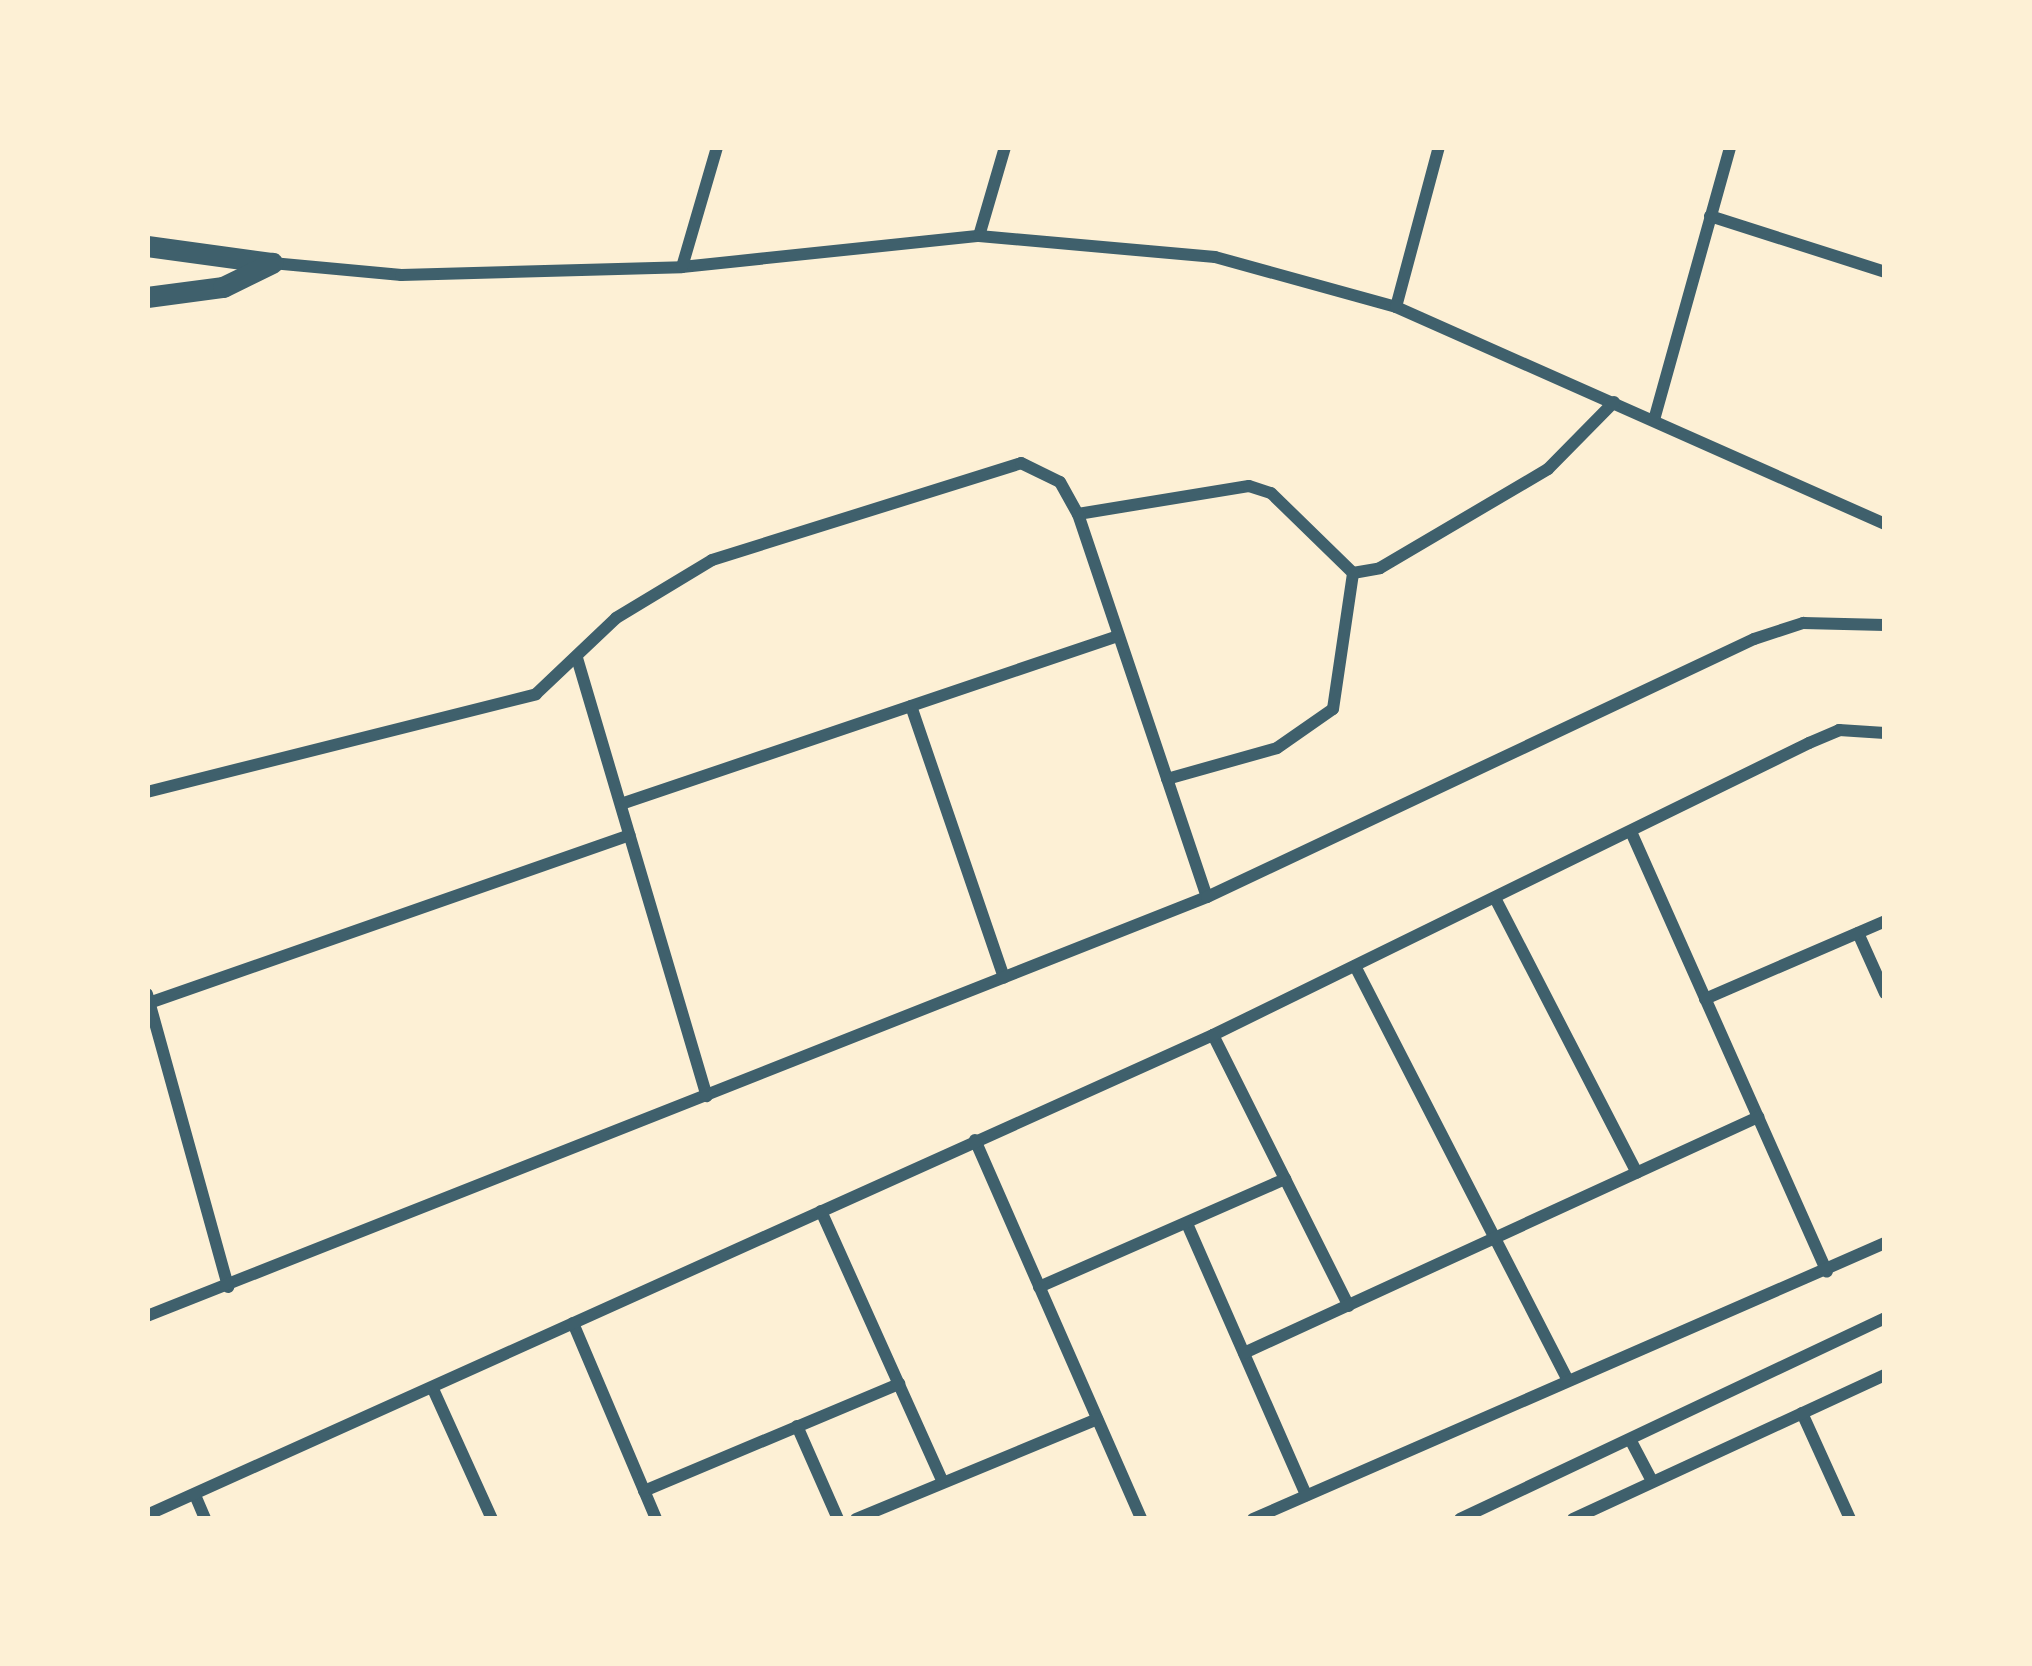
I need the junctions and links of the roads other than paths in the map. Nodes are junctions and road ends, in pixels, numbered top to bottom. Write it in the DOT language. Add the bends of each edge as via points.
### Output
graph roads {
  1 [pos="717,147"];
  2 [pos="1005,147"];
  3 [pos="1439,147"];
  4 [pos="1730,147"];
  5 [pos="1710,216"];
  6 [pos="979,236"];
  7 [pos="147,246"];
  8 [pos="272,263"];
  9 [pos="682,268"];
  10 [pos="1885,272"];
  11 [pos="147,297"];
  12 [pos="1396,307"];
  13 [pos="1614,402"];
  14 [pos="1654,420"];
  15 [pos="1078,514"];
  16 [pos="1885,524"];
  17 [pos="1353,573"];
  18 [pos="1885,625"];
  19 [pos="1118,636"];
  20 [pos="577,658"];
  21 [pos="911,706"];
  22 [pos="1885,733"];
  23 [pos="1167,779"];
  24 [pos="147,792"];
  25 [pos="621,804"];
  26 [pos="1632,834"];
  27 [pos="630,835"];
  28 [pos="1207,897"];
  29 [pos="1495,898"];
  30 [pos="1885,921"];
  31 [pos="1858,933"];
  32 [pos="1355,966"];
  33 [pos="1004,977"];
  34 [pos="1885,993"];
  35 [pos="148,998"];
  36 [pos="1705,999"];
  37 [pos="1213,1035"];
  38 [pos="707,1096"];
  39 [pos="1758,1118"];
  40 [pos="975,1140"];
  41 [pos="1637,1173"];
  42 [pos="1286,1179"];
  43 [pos="821,1211"];
  44 [pos="1188,1226"];
  45 [pos="1495,1238"];
  46 [pos="1885,1243"];
  47 [pos="1827,1271"];
  48 [pos="228,1287"];
  49 [pos="1039,1287"];
  50 [pos="1348,1306"];
  51 [pos="147,1316"];
  52 [pos="1885,1318"];
  53 [pos="573,1323"];
  54 [pos="1244,1353"];
  55 [pos="1885,1375"];
  56 [pos="1568,1381"];
  57 [pos="899,1384"];
  58 [pos="433,1389"];
  59 [pos="1802,1412"];
  60 [pos="1097,1419"];
  61 [pos="797,1426"];
  62 [pos="1630,1441"];
  63 [pos="1652,1481"];
  64 [pos="943,1482"];
  65 [pos="644,1491"];
  66 [pos="195,1495"];
  67 [pos="1306,1495"];
  68 [pos="147,1515"];
  69 [pos="205,1519"];
  70 [pos="492,1519"];
  71 [pos="656,1519"];
  72 [pos="838,1519"];
  73 [pos="856,1519"];
  74 [pos="1141,1519"];
  75 [pos="1252,1519"];
  76 [pos="1460,1519"];
  77 [pos="1573,1519"];
  78 [pos="1850,1519"];
  1 -- 9 [label="street"];
  2 -- 6 [label="street"];
  3 -- 12 [label="street"];
  4 -- 5 [label="street"];
  5 -- 10 [label="street"];
  5 -- 14 [label="street"];
  6 -- 9 [label="street"];
  6 -- 12 [label="street" via="1214,257"];
  7 -- 8 [label="street"];
  8 -- 9 [label="street" via="401,274"];
  8 -- 11 [label="street" via="223,287"];
  12 -- 13 [label="street"];
  13 -- 14 [label="street"];
  13 -- 17 [label="street" via="1548,469 1380,568"];
  14 -- 16 [label="street"];
  15 -- 17 [label="street" via="1249,486 1271,493"];
  15 -- 19 [label="street"];
  15 -- 20 [label="street" via="1047,471 995,467 712,560 662,585"];
  17 -- 23 [label="street" via="1334,709 1276,748"];
  18 -- 28 [label="street" via="1803,622 1754,639"];
  19 -- 21 [label="street"];
  19 -- 23 [label="street"];
  20 -- 24 [label="street" via="510,704"];
  20 -- 25 [label="street"];
  21 -- 25 [label="street"];
  21 -- 33 [label="street"];
  22 -- 26 [label="street" via="1839,730"];
  23 -- 28 [label="street"];
  25 -- 27 [label="street"];
  26 -- 29 [label="street"];
  26 -- 36 [label="street"];
  27 -- 35 [label="street"];
  27 -- 38 [label="street"];
  28 -- 33 [label="street"];
  29 -- 32 [label="street"];
  29 -- 41 [label="street"];
  30 -- 31 [label="street"];
  31 -- 34 [label="street"];
  31 -- 36 [label="street"];
  32 -- 37 [label="street"];
  32 -- 45 [label="street"];
  33 -- 38 [label="street"];
  35 -- 48 [label="street"];
  36 -- 39 [label="street"];
  37 -- 40 [label="street"];
  37 -- 42 [label="street"];
  38 -- 48 [label="street"];
  39 -- 41 [label="street"];
  39 -- 47 [label="street"];
  40 -- 43 [label="street"];
  40 -- 49 [label="street"];
  41 -- 45 [label="street"];
  42 -- 44 [label="street"];
  42 -- 50 [label="street"];
  43 -- 53 [label="street"];
  43 -- 57 [label="street"];
  44 -- 49 [label="street"];
  44 -- 54 [label="street"];
  45 -- 50 [label="street"];
  45 -- 56 [label="street"];
  46 -- 47 [label="street"];
  47 -- 56 [label="street"];
  48 -- 51 [label="street"];
  49 -- 60 [label="street"];
  50 -- 54 [label="street"];
  52 -- 62 [label="street"];
  53 -- 58 [label="street"];
  53 -- 65 [label="street"];
  54 -- 67 [label="street"];
  55 -- 59 [label="street"];
  56 -- 67 [label="street"];
  57 -- 61 [label="street"];
  57 -- 64 [label="street"];
  58 -- 66 [label="street"];
  58 -- 70 [label="street"];
  59 -- 63 [label="street"];
  59 -- 78 [label="street"];
  60 -- 64 [label="street"];
  60 -- 74 [label="street"];
  61 -- 65 [label="street"];
  61 -- 72 [label="street"];
  62 -- 63 [label="street"];
  62 -- 76 [label="street"];
  63 -- 77 [label="street"];
  64 -- 73 [label="street"];
  65 -- 71 [label="street"];
  66 -- 68 [label="street"];
  66 -- 69 [label="street"];
  67 -- 75 [label="street"];
}
